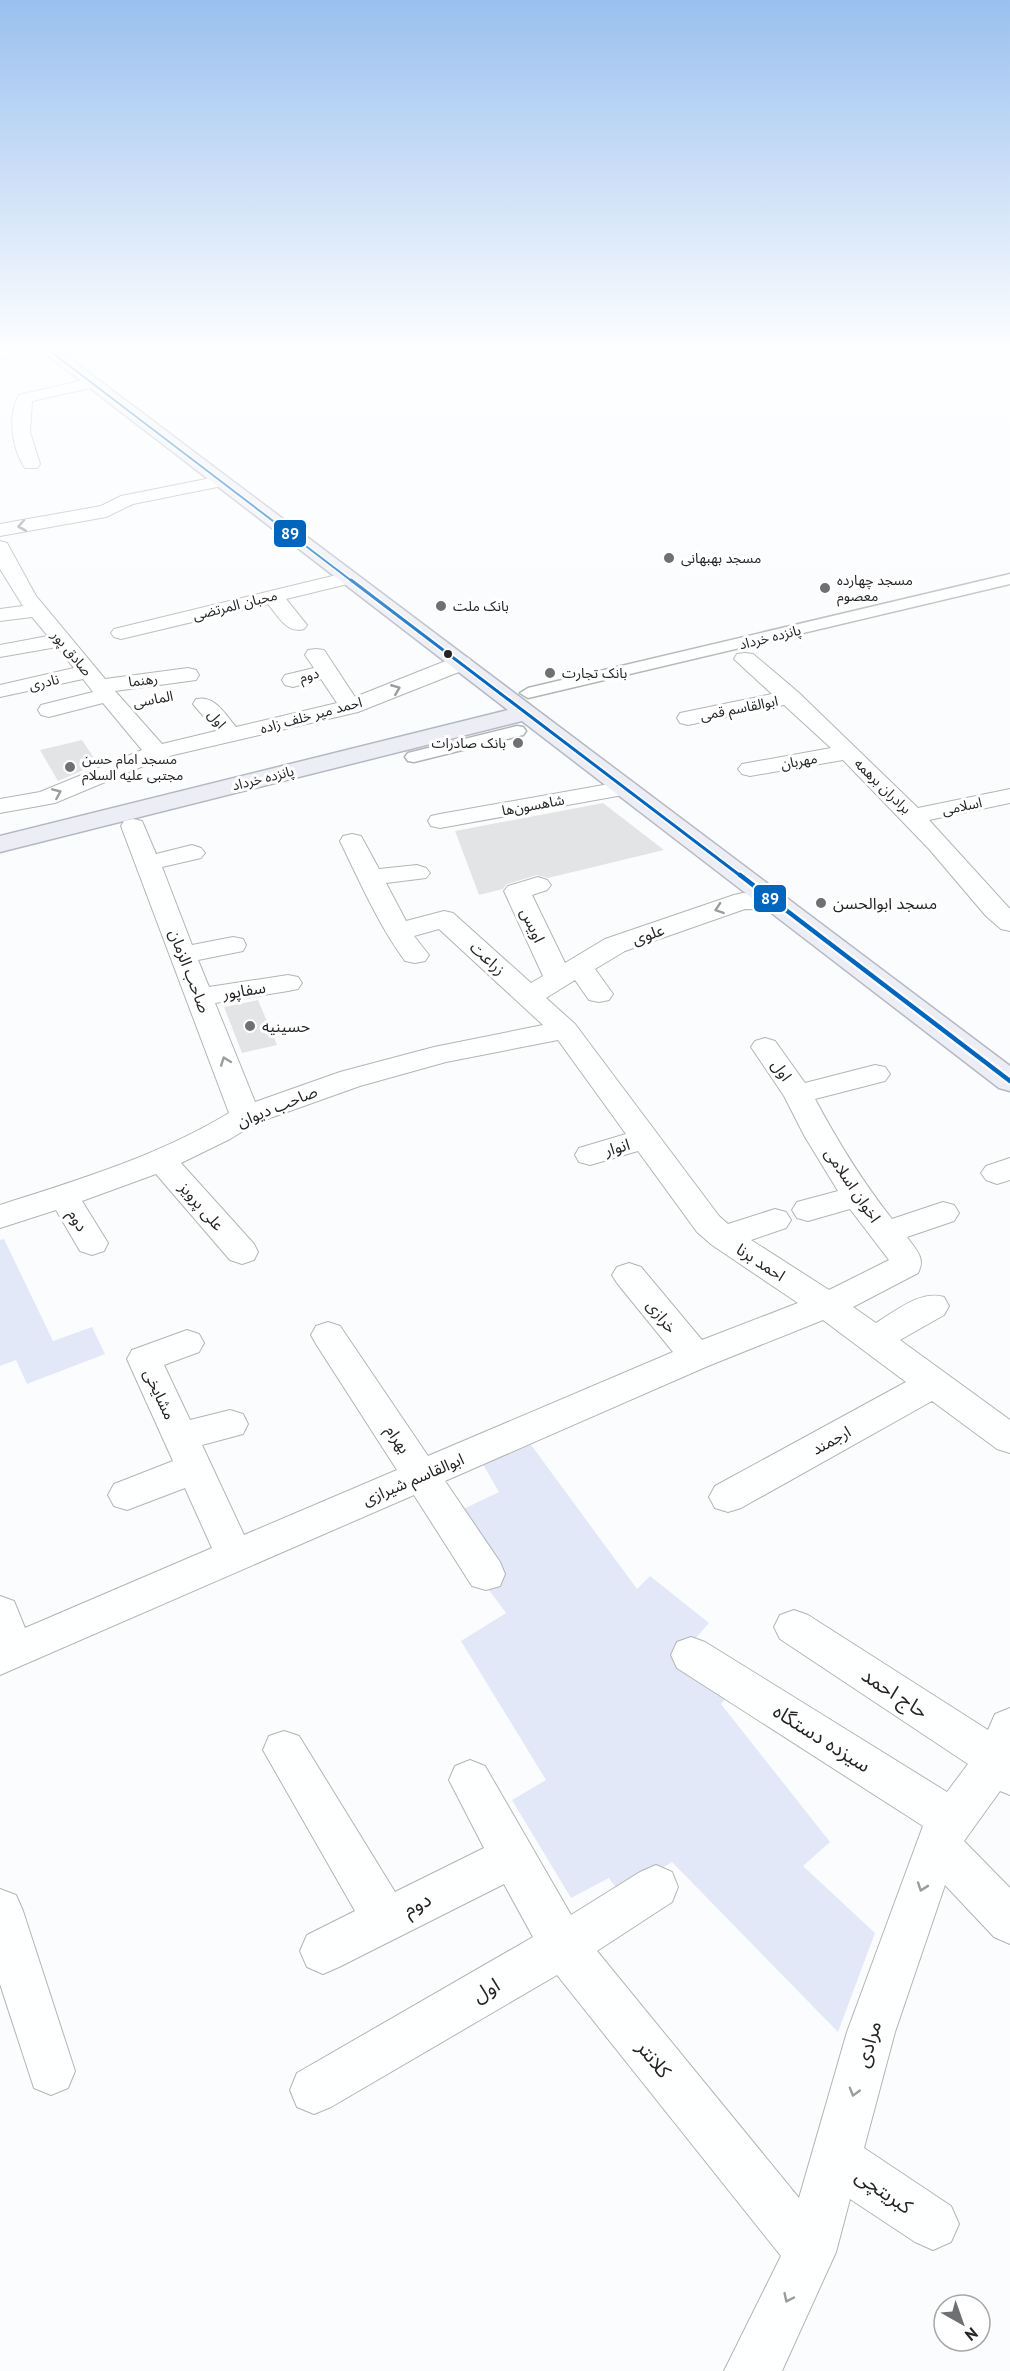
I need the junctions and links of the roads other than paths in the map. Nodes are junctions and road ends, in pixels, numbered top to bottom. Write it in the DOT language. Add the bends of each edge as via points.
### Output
graph roads {
  1 [pos="29,462"];
  2 [pos="196,462"];
  3 [pos="31,464"];
  4 [pos="221,481"];
  5 [pos="0,530"];
  6 [pos="0,547"];
  7 [pos="349,578"];
  8 [pos="1010,579"];
  9 [pos="8,585"];
  10 [pos="272,596"];
  11 [pos="35,610"];
  12 [pos="0,615"];
  13 [pos="297,625"];
  14 [pos="121,633"];
  15 [pos="62,640"];
  16 [pos="7,656"];
  17 [pos="746,659"];
  18 [pos="461,663"];
  19 [pos="293,680"];
  20 [pos="102,690"];
  21 [pos="194,690"];
  22 [pos="2,691"];
  23 [pos="790,697"];
  24 [pos="350,707"];
  25 [pos="49,710"];
  26 [pos="524,712"];
  27 [pos="688,718"];
  28 [pos="231,735"];
  29 [pos="407,750"];
  30 [pos="157,752"];
  31 [pos="848,752"];
  32 [pos="750,769"];
  33 [pos="626,788"];
  34 [pos="1010,796"];
  35 [pos="0,806"];
  36 [pos="913,816"];
  37 [pos="440,822"];
  38 [pos="133,826"];
  39 [pos="352,841"];
  40 [pos="0,844"];
  41 [pos="192,853"];
  42 [pos="0,860"];
  43 [pos="148,863"];
  44 [pos="417,873"];
  45 [pos="370,877"];
  46 [pos="538,885"];
  47 [pos="776,902"];
  48 [pos="1010,923"];
  49 [pos="398,932"];
  50 [pos="233,945"];
  51 [pos="184,955"];
  52 [pos="416,955"];
  53 [pos="568,972"];
  54 [pos="288,983"];
  55 [pos="599,994"];
  56 [pos="530,996"];
  57 [pos="200,997"];
  58 [pos="565,1030"];
  59 [pos="765,1047"];
  60 [pos="875,1074"];
  61 [pos="1010,1081"];
  62 [pos="798,1094"];
  63 [pos="245,1116"];
  64 [pos="644,1139"];
  65 [pos="590,1155"];
  66 [pos="161,1160"];
  67 [pos="63,1196"];
  68 [pos="857,1196"];
  69 [pos="808,1210"];
  70 [pos="943,1213"];
  71 [pos="0,1217"];
  72 [pos="775,1220"];
  73 [pos="885,1233"];
  74 [pos="723,1237"];
  75 [pos="92,1243"];
  76 [pos="242,1252"];
  77 [pos="629,1275"];
  78 [pos="827,1305"];
  79 [pos="932,1306"];
  80 [pos="328,1335"];
  81 [pos="875,1339"];
  82 [pos="187,1343"];
  83 [pos="696,1357"];
  84 [pos="934,1383"];
  85 [pos="230,1424"];
  86 [pos="1010,1439"];
  87 [pos="187,1453"];
  88 [pos="422,1475"];
  89 [pos="127,1494"];
  90 [pos="729,1497"];
  91 [pos="235,1556"];
  92 [pos="486,1574"];
  93 [pos="0,1613"];
  94 [pos="794,1627"];
  95 [pos="6,1654"];
  96 [pos="691,1655"];
  97 [pos="284,1750"];
  98 [pos="1006,1754"];
  99 [pos="470,1780"];
  100 [pos="945,1832"];
  101 [pos="512,1857"];
  102 [pos="656,1887"];
  103 [pos="0,1911"];
  104 [pos="386,1920"];
  105 [pos="1010,1921"];
  106 [pos="563,1946"];
  107 [pos="322,1951"];
  108 [pos="51,2071"];
  109 [pos="314,2090"];
  110 [pos="835,2159"];
  111 [pos="933,2224"];
  112 [pos="810,2252"];
  113 [pos="756,2369"];
  1 -- 3 [label="street"];
  2 -- 4 [label="main road"];
  4 -- 5 [label="street, one-way" via="127,500 106,511 53,512"];
  4 -- 7 [label="main road"];
  6 -- 9 [label="street, صادق پور"];
  7 -- 10 [label="street, محبان المرتضی"];
  7 -- 18 [label="main road"];
  8 -- 26 [label="street, پانزده خرداد"];
  9 -- 11 [label="street, صادق پور"];
  10 -- 13 [label="street"];
  10 -- 14 [label="street, محبان المرتضی"];
  11 -- 12 [label="street"];
  11 -- 15 [label="street, صادق پور"];
  15 -- 16 [label="street"];
  15 -- 20 [label="street, صادق پور"];
  17 -- 23 [label="street, برادران برهمه"];
  24 -- 18 [label="street, احمد میر خلف زاده, one-way"];
  18 -- 26 [label="main road"];
  19 -- 24 [label="street, دوم" via="321,663"];
  20 -- 21 [label="street, الماسی"];
  20 -- 22 [label="street, نادری"];
  20 -- 25 [label="street"];
  20 -- 30 [label="street, صادق پور"];
  21 -- 28 [label="street, اول"];
  23 -- 27 [label="street, ابوالقاسم قمی"];
  23 -- 31 [label="street, برادران برهمه"];
  24 -- 28 [label="street, احمد میر خلف زاده"];
  26 -- 29 [label="main road, پانزده خرداد"];
  26 -- 33 [label="main road"];
  28 -- 30 [label="street, احمد میر خلف زاده"];
  29 -- 38 [label="main road, پانزده خرداد"];
  29 -- 40 [label="main road, پانزده خرداد"];
  35 -- 30 [label="street, احمد میر خلف زاده, one-way" via="46,798"];
  31 -- 32 [label="street, مهربان"];
  31 -- 36 [label="street, برادران برهمه"];
  33 -- 37 [label="street, شاهسون‌ها"];
  33 -- 47 [label="main road"];
  34 -- 36 [label="street, اسلامی"];
  36 -- 48 [label="street, برادران برهمه"];
  38 -- 42 [label="main road, پانزده خرداد"];
  38 -- 43 [label="street, صاحب الزمان"];
  39 -- 45 [label="street"];
  41 -- 43 [label="street"];
  43 -- 51 [label="street, صاحب الزمان"];
  44 -- 45 [label="street"];
  45 -- 49 [label="street"];
  46 -- 53 [label="street, اویس" via="517,891"];
  47 -- 53 [label="street, علوی, one-way" via="743,901 615,945"];
  47 -- 61 [label="main road"];
  49 -- 52 [label="street"];
  49 -- 56 [label="street, زراعت" via="444,919"];
  50 -- 51 [label="street"];
  51 -- 57 [label="street, صاحب الزمان"];
  53 -- 55 [label="street"];
  53 -- 56 [label="street, علوی"];
  54 -- 57 [label="street, سفاپور"];
  56 -- 58 [label="street, زراعت"];
  63 -- 57 [label="street, صاحب الزمان, one-way"];
  58 -- 63 [label="street, صاحب دیوان" via="423,1059 350,1079"];
  58 -- 64 [label="street, احمد برنا"];
  59 -- 62 [label="street, اول"];
  60 -- 62 [label="street"];
  62 -- 68 [label="street, اخوان اسلامی"];
  63 -- 66 [label="street, صاحب دیوان"];
  64 -- 65 [label="street, انوار"];
  64 -- 74 [label="street, احمد برنا" via="708,1224"];
  66 -- 67 [label="street, صاحب دیوان"];
  66 -- 76 [label="street, علی پرویز"];
  67 -- 71 [label="street, صاحب دیوان"];
  67 -- 75 [label="street, دوم"];
  68 -- 69 [label="street"];
  68 -- 73 [label="street, اخوان اسلامی"];
  70 -- 73 [label="street"];
  72 -- 74 [label="street"];
  73 -- 78 [label="street, اخوان اسلامی" via="906,1264"];
  74 -- 78 [label="street, احمد برنا"];
  77 -- 83 [label="street, خرازی"];
  78 -- 81 [label="street, احمد برنا"];
  78 -- 83 [label="street, ابوالقاسم شیرازی"];
  79 -- 81 [label="street"];
  80 -- 88 [label="street, بهرام"];
  81 -- 84 [label="street, احمد برنا"];
  82 -- 87 [label="street, مشایخی" via="144,1359"];
  83 -- 88 [label="street, ابوالقاسم شیرازی"];
  84 -- 86 [label="street, احمد برنا"];
  84 -- 90 [label="street, ارجمند"];
  85 -- 87 [label="street, مشایخی"];
  87 -- 89 [label="street, مشایخی"];
  87 -- 91 [label="street, مشایخی"];
  88 -- 91 [label="street, ابوالقاسم شیرازی"];
  88 -- 92 [label="street, بهرام"];
  91 -- 95 [label="street, ابوالقاسم شیرازی"];
  93 -- 95 [label="street"];
  94 -- 98 [label="street, حاج احمد"];
  96 -- 100 [label="street, سیزده دستگاه"];
  97 -- 104 [label="street"];
  98 -- 100 [label="street, مرادی"];
  99 -- 101 [label="street, کلانتر"];
  100 -- 105 [label="street, سیزده دستگاه"];
  100 -- 110 [label="street, مرادی, one-way" via="871,2032"];
  101 -- 104 [label="street, دوم"];
  101 -- 106 [label="street, کلانتر"];
  102 -- 106 [label="street, اول"];
  103 -- 108 [label="street"];
  104 -- 107 [label="street, دوم"];
  106 -- 109 [label="street, اول"];
  106 -- 112 [label="street, کلانتر"];
  110 -- 111 [label="street, کبریتچی"];
  110 -- 112 [label="street, مرادی"];
  112 -- 113 [label="street, مرادی, one-way"];
}
